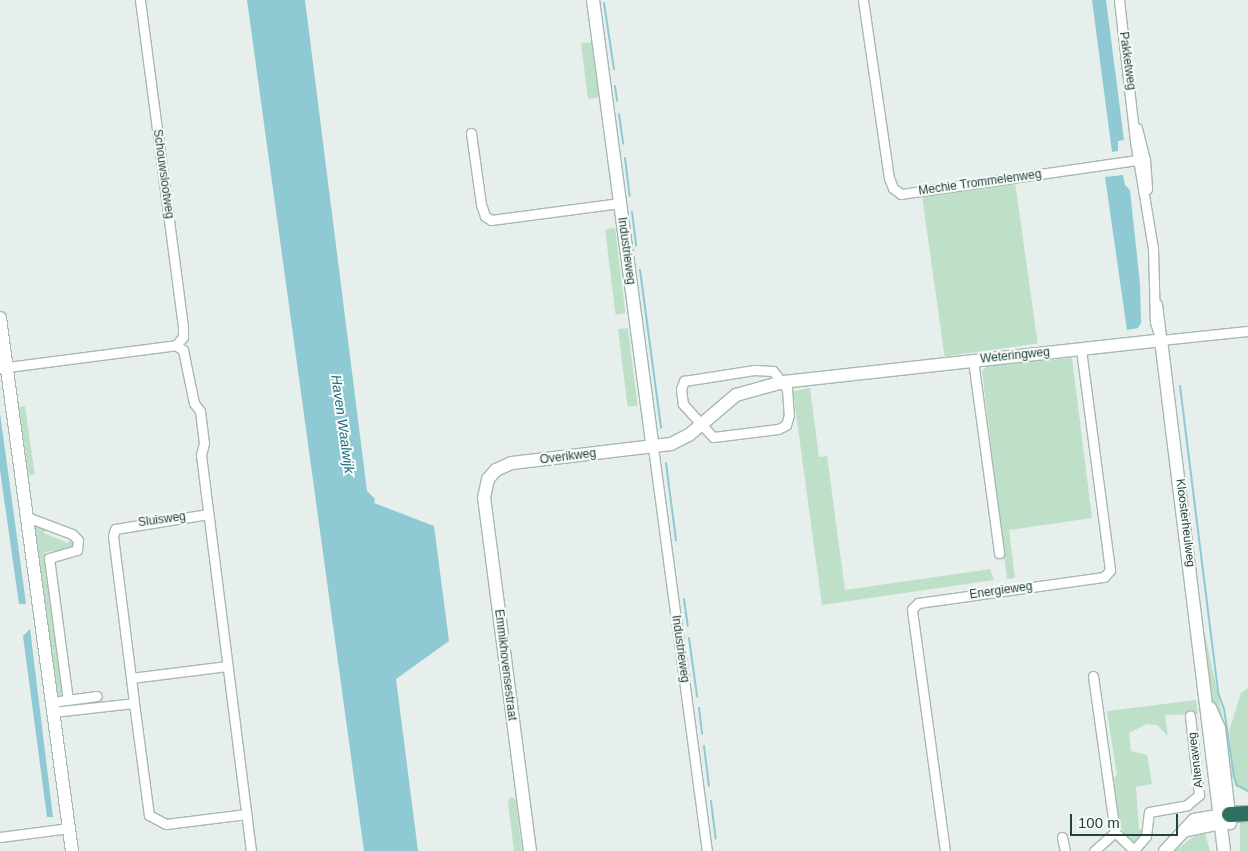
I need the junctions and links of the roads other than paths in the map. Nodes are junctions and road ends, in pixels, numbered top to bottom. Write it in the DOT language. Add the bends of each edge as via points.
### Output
graph roads {
  1 [pos="140,0"];
  2 [pos="593,0"];
  3 [pos="863,0"];
  4 [pos="1119,0"];
  5 [pos="471,133"];
  6 [pos="1141,160"];
  7 [pos="620,203"];
  8 [pos="0,318"];
  9 [pos="1248,331"];
  10 [pos="1161,340"];
  11 [pos="176,345"];
  12 [pos="1081,349"];
  13 [pos="973,360"];
  14 [pos="3,367"];
  15 [pos="783,382"];
  16 [pos="702,425"];
  17 [pos="653,447"];
  18 [pos="488,479"];
  19 [pos="208,514"];
  20 [pos="27,517"];
  21 [pos="999,553"];
  22 [pos="228,666"];
  23 [pos="1093,676"];
  24 [pos="131,678"];
  25 [pos="96,696"];
  26 [pos="68,700"];
  27 [pos="134,703"];
  28 [pos="52,707"];
  29 [pos="1190,716"];
  30 [pos="1248,813"];
  31 [pos="246,814"];
  32 [pos="1223,817"];
  33 [pos="68,828"];
  34 [pos="1115,832"];
  35 [pos="1062,837"];
  36 [pos="0,838"];
  37 [pos="1134,850"];
  38 [pos="72,851"];
  39 [pos="251,851"];
  40 [pos="530,851"];
  41 [pos="707,851"];
  42 [pos="945,851"];
  43 [pos="1065,851"];
  44 [pos="1094,851"];
  45 [pos="1165,851"];
  46 [pos="1224,851"];
  47 [pos="1231,851"];
  1 -- 11 [label="street, Schouwslootweg" via="183,327"];
  2 -- 7 [label="street, Industrieweg"];
  3 -- 6 [label="street, Mechie Trommelenweg" via="889,178 901,194"];
  4 -- 6 [label="street, Pakketweg"];
  5 -- 7 [label="street, Industrieweg" via="481,204 485,216 491,220"];
  6 -- 10 [label="street" via="1156,299 1162,322"];
  7 -- 17 [label="street, Industrieweg"];
  8 -- 14 [label="street"];
  9 -- 10 [label="street, Weteringweg"];
  10 -- 12 [label="street, Weteringweg"];
  10 -- 32 [label="street, Kloosterheulweg" via="1208,706 1219,728"];
  11 -- 14 [label="street"];
  11 -- 19 [label="street" via="187,359 194,403 200,411"];
  12 -- 13 [label="street, Weteringweg"];
  12 -- 42 [label="street, Energieweg" via="1110,570 1104,577 918,603 912,609"];
  13 -- 15 [label="street, Weteringweg"];
  13 -- 21 [label="street"];
  14 -- 20 [label="street"];
  15 -- 16 [label="street" via="736,394"];
  15 -- 16 [label="street" via="787,389 789,415 786,425 778,430 713,437"];
  15 -- 16 [label="street" via="768,370 684,381 681,389 684,404"];
  16 -- 17 [label="street" via="689,435"];
  17 -- 18 [label="street, Overikweg" via="512,464 496,470"];
  17 -- 41 [label="street, Industrieweg"];
  18 -- 40 [label="street, Emmikhovensestraat" via="484,498"];
  19 -- 22 [label="street"];
  19 -- 24 [label="street, Sluisweg" via="115,529 113,536"];
  20 -- 26 [label="street" via="72,534 78,540 77,550 49,558"];
  20 -- 28 [label="street"];
  22 -- 24 [label="street"];
  22 -- 31 [label="street"];
  23 -- 34 [label="street"];
  24 -- 27 [label="street, Sluisweg"];
  25 -- 26 [label="street"];
  26 -- 28 [label="street"];
  27 -- 28 [label="street"];
  27 -- 31 [label="street, Sluisweg" via="149,815 166,824"];
  28 -- 33 [label="street"];
  29 -- 37 [label="street, Altenaweg" via="1199,795 1187,805 1149,812 1146,836"];
  30 -- 32 [label="highway"];
  31 -- 39 [label="street"];
  32 -- 45 [label="street" via="1194,820"];
  32 -- 46 [label="street"];
  32 -- 47 [label="street"];
  33 -- 36 [label="street"];
  33 -- 38 [label="street"];
  34 -- 37 [label="street, Altenaweg"];
  34 -- 44 [label="street"];
  35 -- 43 [label="street"];
}
